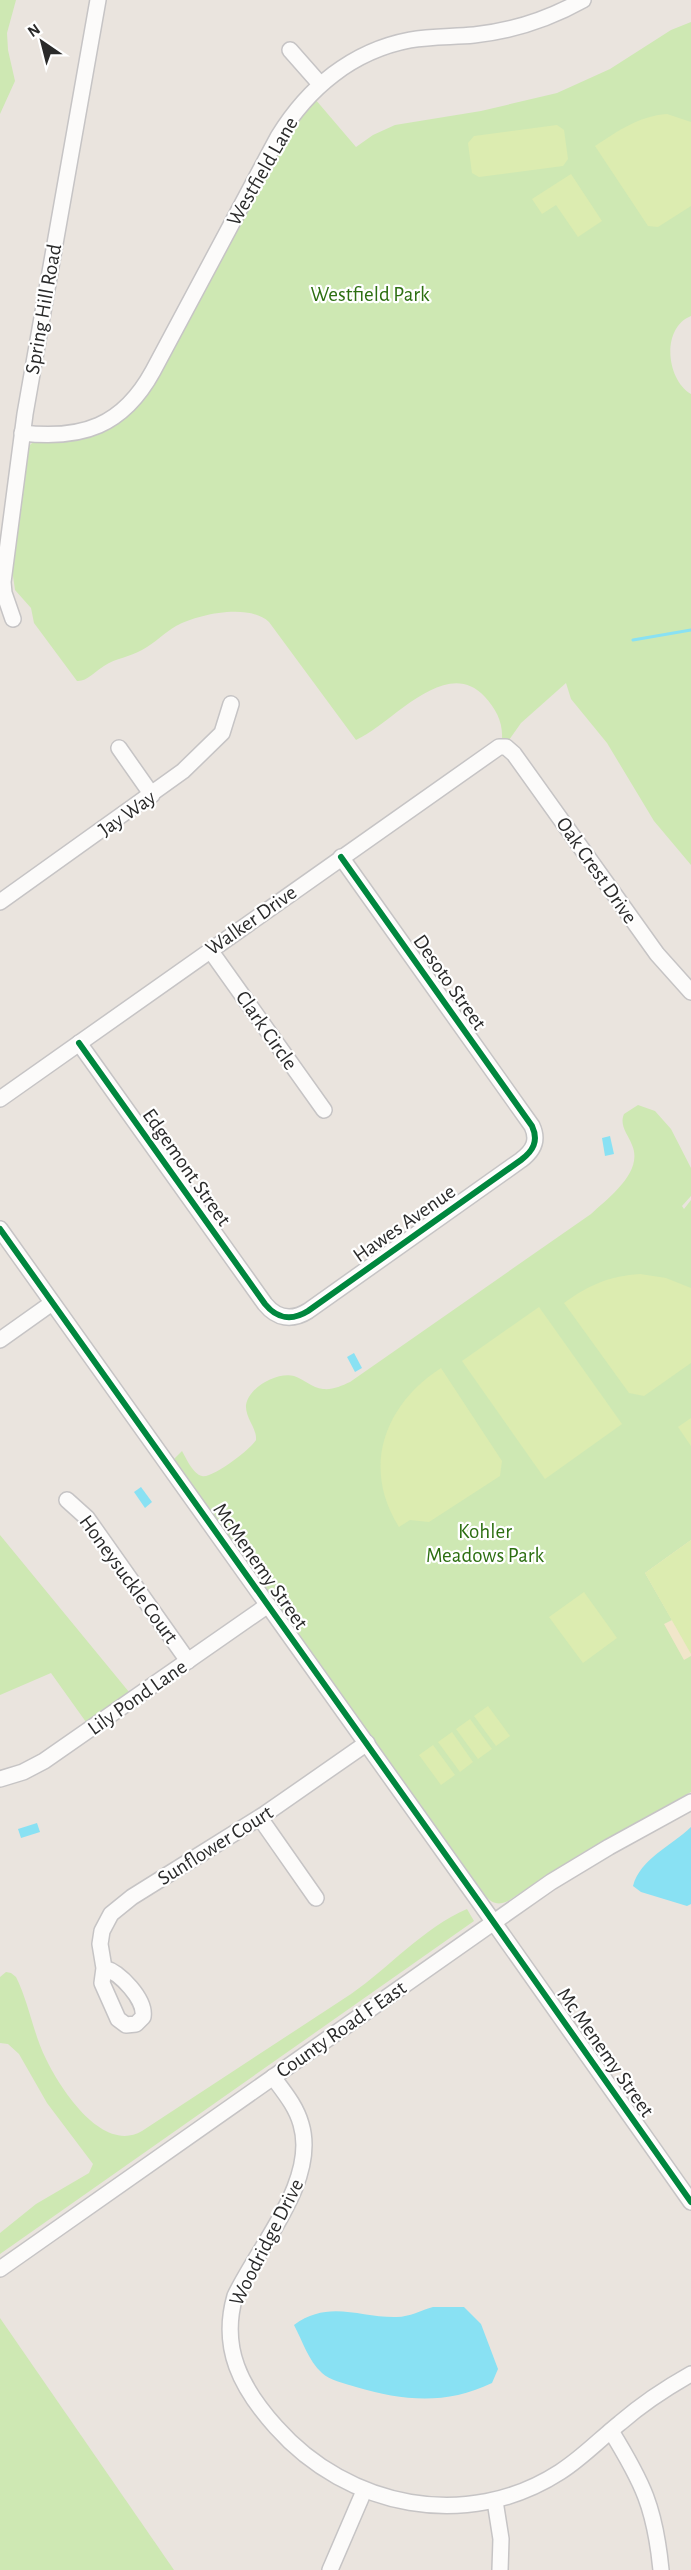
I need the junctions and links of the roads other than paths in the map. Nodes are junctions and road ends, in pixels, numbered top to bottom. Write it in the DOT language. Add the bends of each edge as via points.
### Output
graph roads {
  1 [pos="98,0"];
  2 [pos="583,0"];
  3 [pos="290,50"];
  4 [pos="320,84"];
  5 [pos="22,433"];
  6 [pos="13,619"];
  7 [pos="231,704"];
  8 [pos="505,747"];
  9 [pos="119,748"];
  10 [pos="152,795"];
  11 [pos="341,857"];
  12 [pos="0,902"];
  13 [pos="210,950"];
  14 [pos="691,992"];
  15 [pos="79,1043"];
  16 [pos="0,1099"];
  17 [pos="324,1110"];
  18 [pos="532,1126"];
  19 [pos="0,1229"];
  20 [pos="52,1303"];
  21 [pos="269,1309"];
  22 [pos="0,1340"];
  23 [pos="68,1500"];
  24 [pos="268,1605"];
  25 [pos="188,1661"];
  26 [pos="367,1743"];
  27 [pos="0,1779"];
  28 [pos="691,1802"];
  29 [pos="260,1818"];
  30 [pos="316,1898"];
  31 [pos="494,1922"];
  32 [pos="104,1968"];
  33 [pos="273,2077"];
  34 [pos="691,2202"];
  35 [pos="0,2269"];
  36 [pos="691,2374"];
  37 [pos="611,2431"];
  38 [pos="364,2491"];
  39 [pos="495,2501"];
  40 [pos="330,2570"];
  41 [pos="500,2570"];
  42 [pos="661,2570"];
  1 -- 5 [label="street, Spring Hill Road"];
  2 -- 4 [label="street, Westfield Lane" via="538,21 504,30 390,45 350,62"];
  3 -- 4 [label="street"];
  4 -- 5 [label="street, Westfield Lane" via="278,137 135,398 108,421 84,431 60,435"];
  5 -- 6 [label="street, Spring Hill Road" via="3,582"];
  7 -- 10 [label="street, Jay Way" via="221,735"];
  8 -- 11 [label="street, Walker Drive" via="491,750"];
  8 -- 14 [label="street, Oak Crest Drive" via="514,754 663,962"];
  9 -- 10 [label="street"];
  10 -- 12 [label="street, Jay Way"];
  11 -- 13 [label="street, Walker Drive"];
  11 -- 18 [label="street, Desoto Street"];
  13 -- 15 [label="street, Walker Drive"];
  13 -- 17 [label="street, Clark Circle"];
  15 -- 16 [label="street, Walker Drive"];
  15 -- 21 [label="street, Edgemont Street"];
  18 -- 21 [label="street, Hawes Avenue" via="535,1142 526,1156 309,1311 288,1318"];
  19 -- 20 [label="street, McMenemy Street"];
  20 -- 22 [label="street"];
  20 -- 24 [label="street, McMenemy Street"];
  23 -- 25 [label="street, Honeysuckle Court" via="87,1518"];
  24 -- 25 [label="street, Lily Pond Lane"];
  24 -- 26 [label="street, McMenemy Street"];
  25 -- 27 [label="street, Lily Pond Lane" via="44,1761"];
  26 -- 29 [label="street, Sunflower Court"];
  26 -- 31 [label="street, McMenemy Street"];
  28 -- 31 [label="street, County Road F East" via="582,1863"];
  29 -- 30 [label="street"];
  29 -- 32 [label="street, Sunflower Court" via="114,1910 100,1940"];
  31 -- 33 [label="street, County Road F East"];
  31 -- 34 [label="street, Mc Menemy Street"];
  33 -- 35 [label="street, County Road F East"];
  33 -- 38 [label="street, Woodridge Drive" via="301,2124 302,2169 235,2295 229,2326 232,2354 252,2397 285,2437 326,2470"];
  36 -- 37 [label="street, Woodridge Drive" via="645,2403"];
  37 -- 39 [label="street, Woodridge Drive" via="560,2472"];
  37 -- 42 [label="street" via="645,2492 657,2535"];
  38 -- 39 [label="street, Woodridge Drive" via="436,2505"];
  38 -- 40 [label="street"];
  39 -- 41 [label="street" via="501,2539"];
}
